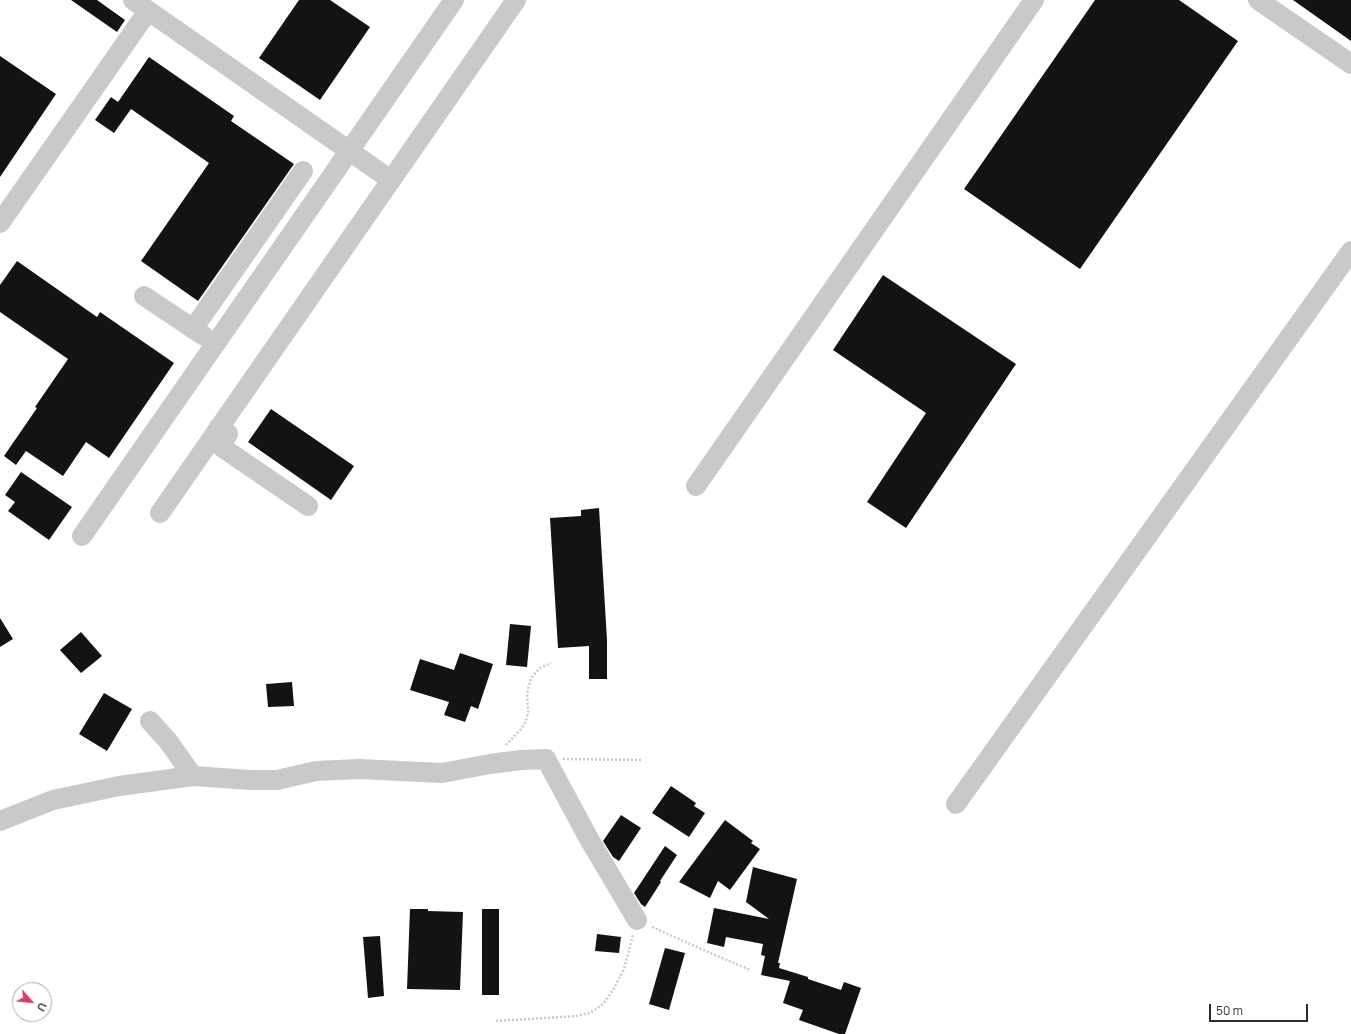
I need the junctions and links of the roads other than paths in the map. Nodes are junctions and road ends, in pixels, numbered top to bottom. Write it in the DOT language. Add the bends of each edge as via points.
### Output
graph roads {
  1 [pos="454,0"];
  2 [pos="516,0"];
  3 [pos="1034,0"];
  4 [pos="1258,0"];
  5 [pos="141,5"];
  6 [pos="1351,64"];
  7 [pos="349,151"];
  8 [pos="303,171"];
  9 [pos="391,180"];
  10 [pos="0,223"];
  11 [pos="1351,251"];
  12 [pos="144,296"];
  13 [pos="193,329"];
  14 [pos="215,344"];
  15 [pos="219,427"];
  16 [pos="696,486"];
  17 [pos="308,506"];
  18 [pos="160,513"];
  19 [pos="82,536"];
  20 [pos="150,721"];
  21 [pos="193,776"];
  22 [pos="956,804"];
  23 [pos="0,821"];
  24 [pos="637,920"];
  1 -- 7 [label="street"];
  2 -- 9 [label="street"];
  3 -- 16 [label="street"];
  4 -- 6 [label="street"];
  5 -- 7 [label="street"];
  5 -- 10 [label="street"];
  7 -- 9 [label="street"];
  7 -- 14 [label="street"];
  8 -- 13 [label="street"];
  9 -- 15 [label="street"];
  11 -- 22 [label="street"];
  12 -- 13 [label="street"];
  13 -- 14 [label="street"];
  14 -- 19 [label="street"];
  15 -- 17 [label="street" via="228,434 223,448"];
  15 -- 18 [label="street"];
  20 -- 21 [label="street"];
  21 -- 23 [label="street" via="119,786 53,800"];
  21 -- 24 [label="street" via="277,780 316,771 359,769 442,773 490,764 546,759"];
}
